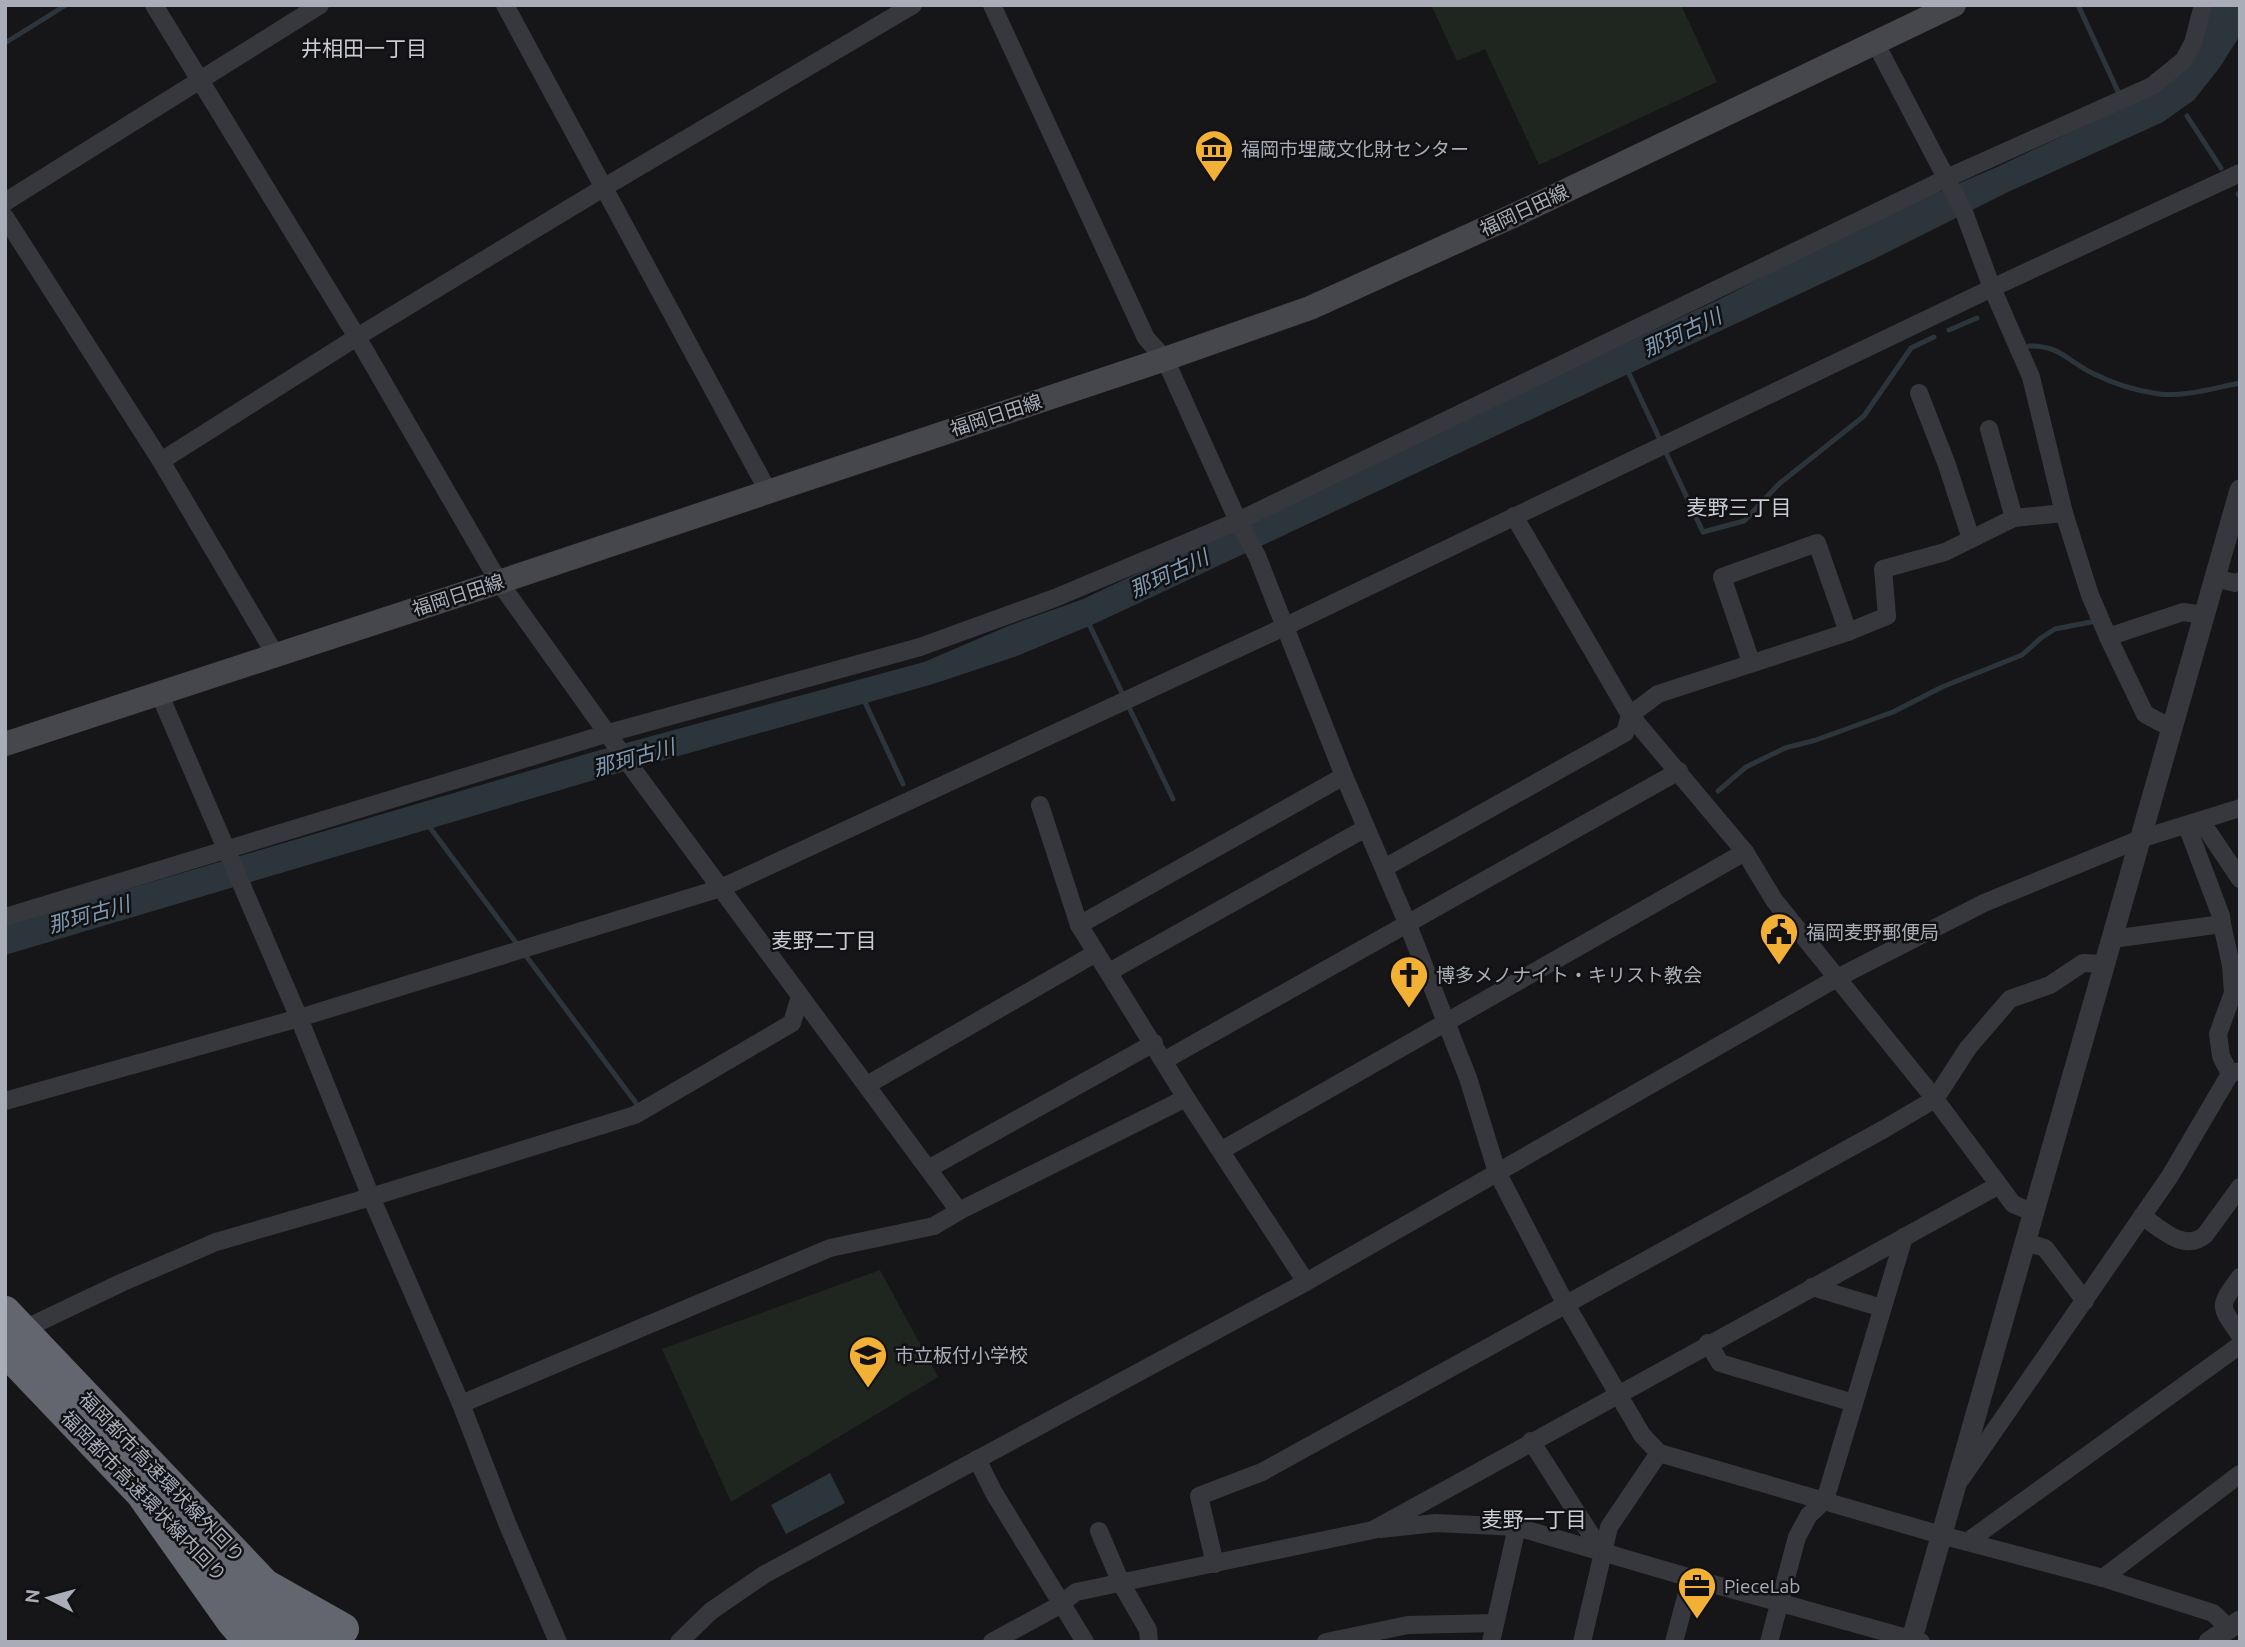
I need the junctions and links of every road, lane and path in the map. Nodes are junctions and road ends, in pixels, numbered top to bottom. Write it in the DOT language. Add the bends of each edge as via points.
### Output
graph roads {
  1 [pos="154,5"];
  2 [pos="320,5"];
  3 [pos="505,5"];
  4 [pos="913,5"];
  5 [pos="992,5"];
  6 [pos="1954,5"];
  7 [pos="2203,5"];
  8 [pos="1876,44"];
  9 [pos="200,80"];
  10 [pos="2240,173"];
  11 [pos="1947,178"];
  12 [pos="603,188"];
  13 [pos="5,202"];
  14 [pos="5,217"];
  15 [pos="1992,288"];
  16 [pos="357,337"];
  17 [pos="1165,359"];
  18 [pos="1919,393"];
  19 [pos="1989,429"];
  20 [pos="161,461"];
  21 [pos="2240,490"];
  22 [pos="768,491"];
  23 [pos="2064,513"];
  24 [pos="1514,516"];
  25 [pos="2014,518"];
  26 [pos="1238,521"];
  27 [pos="1971,539"];
  28 [pos="2215,578"];
  29 [pos="2240,581"];
  30 [pos="499,583"];
  31 [pos="2204,615"];
  32 [pos="1284,627"];
  33 [pos="1848,632"];
  34 [pos="2108,637"];
  35 [pos="275,654"];
  36 [pos="1751,662"];
  37 [pos="159,694"];
  38 [pos="1630,715"];
  39 [pos="2171,728"];
  40 [pos="608,733"];
  41 [pos="5,744"];
  42 [pos="1679,771"];
  43 [pos="1343,776"];
  44 [pos="1040,805"];
  45 [pos="2240,807"];
  46 [pos="2194,823"];
  47 [pos="1366,828"];
  48 [pos="2140,839"];
  49 [pos="226,849"];
  50 [pos="1745,852"];
  51 [pos="1384,868"];
  52 [pos="2240,879"];
  53 [pos="721,888"];
  54 [pos="5,917"];
  55 [pos="2222,924"];
  56 [pos="1079,925"];
  57 [pos="1408,925"];
  58 [pos="2112,939"];
  59 [pos="1097,953"];
  60 [pos="2104,964"];
  61 [pos="1109,972"];
  62 [pos="1837,978"];
  63 [pos="800,996"];
  64 [pos="299,1018"];
  65 [pos="1447,1020"];
  66 [pos="1154,1043"];
  67 [pos="1165,1060"];
  68 [pos="2235,1072"];
  69 [pos="867,1085"];
  70 [pos="1186,1098"];
  71 [pos="1935,1099"];
  72 [pos="5,1101"];
  73 [pos="1222,1150"];
  74 [pos="928,1169"];
  75 [pos="1497,1172"];
  76 [pos="2000,1185"];
  77 [pos="2240,1187"];
  78 [pos="371,1197"];
  79 [pos="959,1211"];
  80 [pos="2034,1213"];
  81 [pos="2142,1216"];
  82 [pos="1904,1237"];
  83 [pos="2025,1242"];
  84 [pos="2240,1277"];
  85 [pos="1306,1282"];
  86 [pos="1812,1287"];
  87 [pos="2085,1301"];
  88 [pos="1565,1303"];
  89 [pos="1882,1308"];
  90 [pos="5,1312"];
  91 [pos="2240,1335"];
  92 [pos="5,1338"];
  93 [pos="1708,1343"];
  94 [pos="2240,1345"];
  95 [pos="5,1350"];
  96 [pos="1617,1394"];
  97 [pos="1854,1403"];
  98 [pos="461,1404"];
  99 [pos="1531,1441"];
  100 [pos="1659,1453"];
  101 [pos="977,1459"];
  102 [pos="2240,1474"];
  103 [pos="1954,1488"];
  104 [pos="144,1497"];
  105 [pos="1825,1500"];
  106 [pos="1517,1527"];
  107 [pos="1373,1530"];
  108 [pos="1099,1531"];
  109 [pos="1941,1535"];
  110 [pos="1968,1542"];
  111 [pos="1602,1552"];
  112 [pos="1214,1564"];
  113 [pos="1691,1578"];
  114 [pos="2102,1578"];
  115 [pos="1121,1583"];
  116 [pos="265,1585"];
  117 [pos="1780,1601"];
  118 [pos="1062,1603"];
  119 [pos="1495,1623"];
  120 [pos="2234,1624"];
  121 [pos="1915,1641"];
  122 [pos="250,1642"];
  123 [pos="283,1642"];
  124 [pos="319,1642"];
  125 [pos="356,1642"];
  126 [pos="558,1642"];
  127 [pos="679,1642"];
  128 [pos="992,1642"];
  129 [pos="1085,1642"];
  130 [pos="1149,1642"];
  131 [pos="1326,1642"];
  132 [pos="1491,1642"];
  133 [pos="1581,1642"];
  134 [pos="1674,1642"];
  135 [pos="1769,1642"];
  136 [pos="2209,1642"];
  1 -- 9 [label="street"];
  2 -- 9 [label="street"];
  3 -- 12 [label="street"];
  4 -- 12 [label="street"];
  5 -- 17 [label="street" via="1146,338"];
  6 -- 8 [label="main road, 福岡日田線"];
  7 -- 11 [label="street" via="2184,60 2152,86"];
  8 -- 11 [label="street"];
  8 -- 17 [label="main road, 福岡日田線" via="1310,308"];
  9 -- 13 [label="street"];
  9 -- 16 [label="street"];
  10 -- 15 [label="street"];
  11 -- 15 [label="street"];
  11 -- 26 [label="street"];
  12 -- 16 [label="street"];
  12 -- 22 [label="street"];
  14 -- 20 [label="street"];
  15 -- 23 [label="street" via="2031,377"];
  15 -- 24 [label="street"];
  16 -- 20 [label="street"];
  16 -- 30 [label="street"];
  17 -- 22 [label="main road, 福岡日田線"];
  17 -- 26 [label="street"];
  18 -- 27 [label="street"];
  19 -- 25 [label="street"];
  20 -- 35 [label="street"];
  21 -- 28 [label="street"];
  22 -- 30 [label="main road, 福岡日田線"];
  23 -- 25 [label="street"];
  23 -- 34 [label="street"];
  24 -- 32 [label="street"];
  24 -- 38 [label="street"];
  25 -- 27 [label="street"];
  26 -- 32 [label="street"];
  26 -- 40 [label="street" via="1055,598 920,647"];
  27 -- 33 [label="street" via="1945,552 1883,569 1887,616"];
  28 -- 29 [label="street"];
  28 -- 31 [label="street"];
  30 -- 35 [label="main road, 福岡日田線"];
  30 -- 40 [label="street"];
  31 -- 34 [label="street" via="2183,612"];
  31 -- 39 [label="street"];
  32 -- 43 [label="street"];
  32 -- 53 [label="street"];
  33 -- 36 [label="street"];
  33 -- 36 [label="street" via="1817,543 1722,577"];
  34 -- 39 [label="street" via="2146,714"];
  35 -- 37 [label="main road, 福岡日田線"];
  36 -- 38 [label="street" via="1658,694"];
  37 -- 41 [label="main road, 福岡日田線"];
  37 -- 49 [label="street"];
  38 -- 42 [label="street"];
  38 -- 51 [label="street" via="1625,733"];
  39 -- 48 [label="street"];
  40 -- 49 [label="street"];
  40 -- 53 [label="street"];
  42 -- 50 [label="street"];
  42 -- 57 [label="street"];
  43 -- 47 [label="street"];
  43 -- 56 [label="street"];
  44 -- 56 [label="street"];
  45 -- 46 [label="street"];
  46 -- 48 [label="street"];
  46 -- 52 [label="street"];
  46 -- 55 [label="street"];
  47 -- 51 [label="street"];
  47 -- 61 [label="street"];
  48 -- 58 [label="street"];
  48 -- 62 [label="street" via="1984,903"];
  49 -- 54 [label="street"];
  49 -- 64 [label="street"];
  50 -- 62 [label="street" via="1774,900"];
  50 -- 65 [label="street"];
  51 -- 57 [label="street"];
  53 -- 63 [label="street"];
  53 -- 64 [label="street"];
  55 -- 58 [label="street"];
  55 -- 68 [label="street" via="2233,993 2218,1034 2221,1056"];
  56 -- 59 [label="street"];
  57 -- 65 [label="street"];
  57 -- 67 [label="street"];
  58 -- 60 [label="street"];
  59 -- 61 [label="street"];
  59 -- 69 [label="street"];
  60 -- 71 [label="street" via="2083,963 2050,985 2010,999 1968,1048"];
  60 -- 80 [label="street"];
  61 -- 66 [label="street"];
  62 -- 71 [label="street"];
  62 -- 75 [label="street"];
  63 -- 69 [label="street"];
  63 -- 78 [label="street" via="792,1023 635,1115"];
  64 -- 72 [label="street"];
  64 -- 78 [label="street"];
  65 -- 73 [label="street"];
  65 -- 75 [label="street"];
  66 -- 67 [label="street"];
  66 -- 74 [label="street"];
  67 -- 70 [label="street"];
  68 -- 81 [label="street"];
  69 -- 74 [label="street"];
  70 -- 73 [label="street"];
  70 -- 79 [label="street"];
  71 -- 76 [label="street"];
  71 -- 88 [label="street"];
  73 -- 85 [label="street"];
  74 -- 79 [label="street"];
  75 -- 85 [label="street"];
  75 -- 88 [label="street"];
  76 -- 80 [label="street" via="2013,1204"];
  76 -- 82 [label="street"];
  77 -- 81 [label="street" via="2198,1241 2178,1241"];
  78 -- 92 [label="street" via="216,1242"];
  78 -- 98 [label="street"];
  79 -- 98 [label="street" via="934,1226 830,1248"];
  80 -- 83 [label="street"];
  81 -- 87 [label="street"];
  82 -- 86 [label="street"];
  82 -- 89 [label="street"];
  83 -- 87 [label="street" via="2045,1248"];
  83 -- 103 [label="street"];
  84 -- 91 [label="street" via="2223,1302 2223,1311"];
  85 -- 101 [label="street"];
  86 -- 89 [label="street"];
  86 -- 93 [label="street"];
  87 -- 103 [label="street"];
  88 -- 96 [label="street"];
  88 -- 112 [label="street" via="1262,1472 1199,1496"];
  89 -- 97 [label="street"];
  90 -- 116 [label="highway, 福岡都市高速環状線外回り, bridge"];
  93 -- 96 [label="street"];
  93 -- 97 [label="street" via="1720,1363"];
  94 -- 110 [label="street"];
  95 -- 104 [label="highway, 福岡都市高速環状線内回り"];
  96 -- 99 [label="street"];
  96 -- 100 [label="street"];
  97 -- 105 [label="street"];
  98 -- 126 [label="street"];
  99 -- 107 [label="street"];
  99 -- 111 [label="street"];
  100 -- 105 [label="street"];
  100 -- 111 [label="street" via="1609,1527"];
  101 -- 118 [label="street"];
  101 -- 127 [label="street" via="765,1574 710,1611"];
  102 -- 114 [label="street"];
  103 -- 109 [label="street"];
  104 -- 122 [label="highway, bridge"];
  104 -- 123 [label="highway, 福岡都市高速環状線内回り, bridge"];
  105 -- 109 [label="street"];
  105 -- 117 [label="street" via="1809,1515 1797,1537"];
  106 -- 107 [label="street" via="1436,1523"];
  106 -- 111 [label="street"];
  106 -- 119 [label="street"];
  107 -- 112 [label="street"];
  108 -- 115 [label="street"];
  109 -- 110 [label="street"];
  109 -- 121 [label="street"];
  110 -- 114 [label="street"];
  111 -- 113 [label="street"];
  111 -- 133 [label="street"];
  112 -- 115 [label="street"];
  113 -- 117 [label="street"];
  113 -- 134 [label="street"];
  114 -- 120 [label="street"];
  115 -- 118 [label="street" via="1076,1592"];
  115 -- 130 [label="street" via="1148,1630"];
  116 -- 124 [label="highway, 福岡都市高速環状線外回り, bridge"];
  116 -- 125 [label="highway, bridge" via="343,1629"];
  117 -- 121 [label="street"];
  117 -- 135 [label="street"];
  118 -- 128 [label="street"];
  118 -- 129 [label="street"];
  119 -- 131 [label="street" via="1408,1625"];
  119 -- 132 [label="street"];
  120 -- 136 [label="street"];
}
